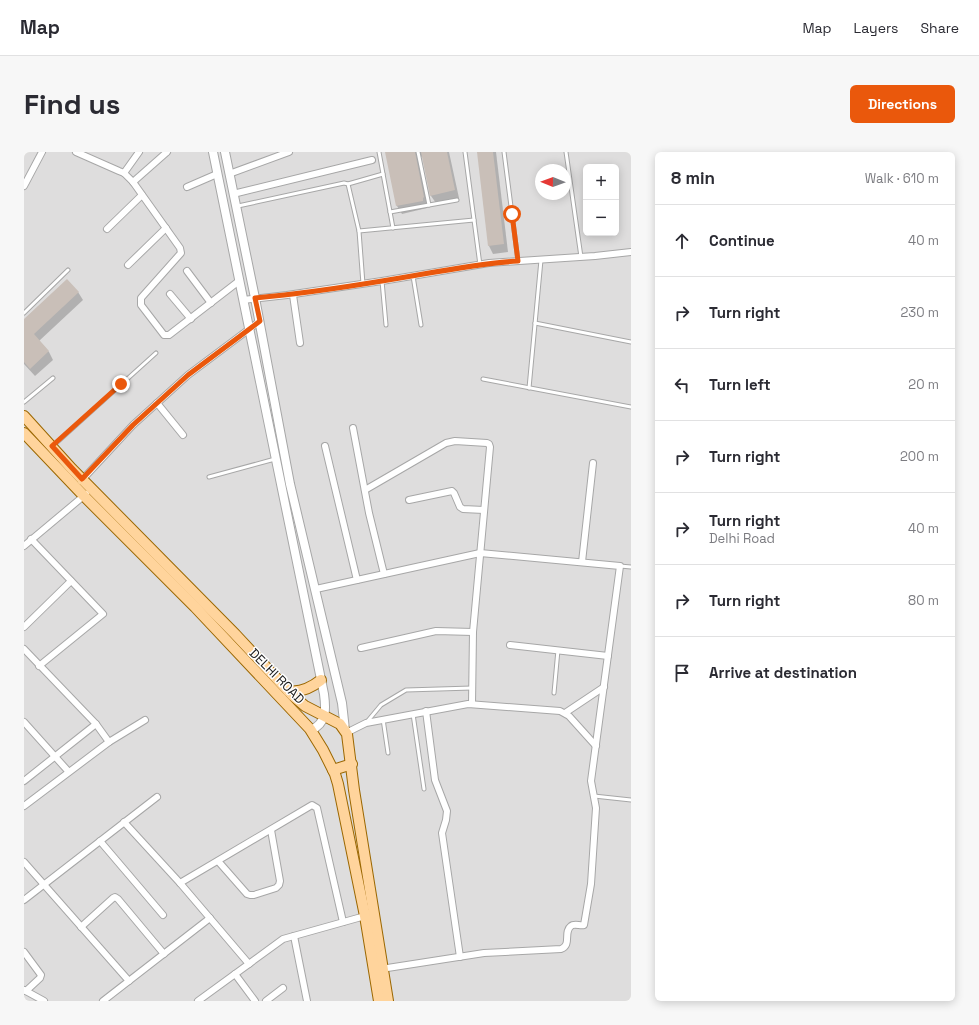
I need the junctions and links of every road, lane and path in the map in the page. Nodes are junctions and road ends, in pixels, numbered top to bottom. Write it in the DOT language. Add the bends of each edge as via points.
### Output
graph roads {
  1 [pos="42,152"];
  2 [pos="76,152"];
  3 [pos="130,152"];
  4 [pos="167,152"];
  5 [pos="213,152"];
  6 [pos="225,152"];
  7 [pos="289,152"];
  8 [pos="379,152"];
  9 [pos="418,152"];
  10 [pos="465,152"];
  11 [pos="504,152"];
  12 [pos="566,152"];
  13 [pos="138,154"];
  14 [pos="372,160"];
  15 [pos="124,173"];
  16 [pos="217,174"];
  17 [pos="229,174"];
  18 [pos="383,174"];
  19 [pos="133,182"];
  20 [pos="348,184"];
  21 [pos="24,186"];
  22 [pos="187,187"];
  23 [pos="233,194"];
  24 [pos="142,195"];
  25 [pos="457,200"];
  26 [pos="429,205"];
  27 [pos="236,207"];
  28 [pos="390,212"];
  29 [pos="474,220"];
  30 [pos="166,228"];
  31 [pos="393,228"];
  32 [pos="107,229"];
  33 [pos="359,231"];
  34 [pos="631,252"];
  35 [pos="581,257"];
  36 [pos="541,260"];
  37 [pos="518,261"];
  38 [pos="480,264"];
  39 [pos="128,265"];
  40 [pos="68,270"];
  41 [pos="187,271"];
  42 [pos="413,276"];
  43 [pos="239,281"];
  44 [pos="382,282"];
  45 [pos="363,284"];
  46 [pos="170,294"];
  47 [pos="293,294"];
  48 [pos="255,298"];
  49 [pos="243,300"];
  50 [pos="211,303"];
  51 [pos="24,313"];
  52 [pos="191,319"];
  53 [pos="260,321"];
  54 [pos="535,323"];
  55 [pos="386,325"];
  56 [pos="420,325"];
  57 [pos="249,329"];
  58 [pos="631,342"];
  59 [pos="300,343"];
  60 [pos="156,353"];
  61 [pos="53,378"];
  62 [pos="483,379"];
  63 [pos="528,388"];
  64 [pos="24,402"];
  65 [pos="157,403"];
  66 [pos="631,406"];
  67 [pos="24,416"];
  68 [pos="353,428"];
  69 [pos="24,432"];
  70 [pos="183,435"];
  71 [pos="52,446"];
  72 [pos="325,446"];
  73 [pos="276,458"];
  74 [pos="594,463"];
  75 [pos="209,477"];
  76 [pos="79,483"];
  77 [pos="365,490"];
  78 [pos="87,492"];
  79 [pos="409,500"];
  80 [pos="484,510"];
  81 [pos="31,539"];
  82 [pos="24,546"];
  83 [pos="480,553"];
  84 [pos="582,562"];
  85 [pos="620,566"];
  86 [pos="631,567"];
  87 [pos="384,574"];
  88 [pos="357,580"];
  89 [pos="71,581"];
  90 [pos="316,590"];
  91 [pos="24,627"];
  92 [pos="473,632"];
  93 [pos="510,645"];
  94 [pos="361,648"];
  95 [pos="24,649"];
  96 [pos="558,650"];
  97 [pos="608,656"];
  98 [pos="39,666"];
  99 [pos="321,680"];
  100 [pos="604,687"];
  101 [pos="472,688"];
  102 [pos="288,690"];
  103 [pos="554,693"];
  104 [pos="472,704"];
  105 [pos="426,711"];
  106 [pos="565,713"];
  107 [pos="413,714"];
  108 [pos="325,715"];
  109 [pos="383,719"];
  110 [pos="145,720"];
  111 [pos="24,722"];
  112 [pos="366,723"];
  113 [pos="96,724"];
  114 [pos="311,730"];
  115 [pos="346,732"];
  116 [pos="109,742"];
  117 [pos="596,746"];
  118 [pos="388,753"];
  119 [pos="56,756"];
  120 [pos="352,764"];
  121 [pos="333,770"];
  122 [pos="68,771"];
  123 [pos="24,780"];
  124 [pos="424,789"];
  125 [pos="594,796"];
  126 [pos="157,797"];
  127 [pos="631,800"];
  128 [pos="24,806"];
  129 [pos="124,822"];
  130 [pos="271,830"];
  131 [pos="100,841"];
  132 [pos="218,861"];
  133 [pos="24,862"];
  134 [pos="180,883"];
  135 [pos="44,885"];
  136 [pos="24,900"];
  137 [pos="163,915"];
  138 [pos="365,916"];
  139 [pos="210,918"];
  140 [pos="343,922"];
  141 [pos="81,927"];
  142 [pos="294,936"];
  143 [pos="24,952"];
  144 [pos="164,954"];
  145 [pos="460,957"];
  146 [pos="249,964"];
  147 [pos="379,970"];
  148 [pos="235,974"];
  149 [pos="129,982"];
  150 [pos="283,988"];
  151 [pos="25,991"];
  152 [pos="202,1000"];
  153 [pos="44,1001"];
  154 [pos="104,1001"];
  155 [pos="255,1001"];
  156 [pos="266,1001"];
  157 [pos="307,1001"];
  158 [pos="380,1001"];
  159 [pos="388,1001"];
  1 -- 21 [label="street"];
  2 -- 15 [label="street"];
  3 -- 13 [label="street"];
  4 -- 19 [label="street"];
  5 -- 16 [label="street"];
  6 -- 17 [label="street"];
  7 -- 17 [label="street"];
  8 -- 18 [label="lane"];
  9 -- 26 [label="lane"];
  10 -- 29 [label="lane"];
  11 -- 37 [label="lane"];
  12 -- 35 [label="lane"];
  13 -- 15 [label="street"];
  14 -- 23 [label="street"];
  15 -- 19 [label="street"];
  16 -- 22 [label="street"];
  16 -- 43 [label="street"];
  17 -- 23 [label="street"];
  18 -- 20 [label="lane"];
  18 -- 28 [label="lane"];
  19 -- 24 [label="street"];
  20 -- 27 [label="lane"];
  20 -- 33 [label="lane"];
  23 -- 27 [label="street"];
  24 -- 30 [label="street"];
  24 -- 32 [label="street"];
  25 -- 26 [label="lane"];
  26 -- 28 [label="lane"];
  27 -- 48 [label="street"];
  28 -- 31 [label="lane"];
  29 -- 31 [label="lane"];
  29 -- 38 [label="lane"];
  30 -- 39 [label="street"];
  30 -- 52 [label="street" via="181,253 140,301 164,335 168,336"];
  31 -- 33 [label="lane"];
  33 -- 45 [label="lane"];
  34 -- 35 [label="street"];
  35 -- 36 [label="street"];
  36 -- 37 [label="street"];
  36 -- 54 [label="lane"];
  37 -- 38 [label="street"];
  38 -- 42 [label="street"];
  40 -- 51 [label="lane"];
  41 -- 50 [label="street"];
  42 -- 44 [label="street"];
  42 -- 56 [label="lane"];
  43 -- 49 [label="street"];
  43 -- 50 [label="street"];
  44 -- 45 [label="street"];
  44 -- 55 [label="lane"];
  45 -- 47 [label="street"];
  46 -- 52 [label="street"];
  47 -- 48 [label="street"];
  47 -- 59 [label="street"];
  48 -- 49 [label="street"];
  48 -- 53 [label="street"];
  49 -- 57 [label="street"];
  50 -- 52 [label="street"];
  53 -- 57 [label="street"];
  53 -- 90 [label="street" via="290,484"];
  54 -- 58 [label="lane"];
  54 -- 63 [label="lane"];
  57 -- 65 [label="street" via="188,375"];
  57 -- 73 [label="street"];
  60 -- 71 [label="lane"];
  61 -- 64 [label="lane"];
  62 -- 63 [label="lane"];
  63 -- 66 [label="lane"];
  65 -- 70 [label="street"];
  65 -- 76 [label="street"];
  67 -- 71 [label="main road"];
  68 -- 77 [label="street"];
  69 -- 76 [label="main road"];
  71 -- 76 [label="main road"];
  72 -- 88 [label="street"];
  73 -- 75 [label="lane"];
  73 -- 99 [label="street"];
  74 -- 84 [label="street"];
  76 -- 78 [label="main road"];
  77 -- 80 [label="street" via="446,443 486,443 490,447"];
  77 -- 87 [label="street"];
  78 -- 81 [label="street"];
  78 -- 102 [label="main road, DELHI ROAD" via="235,634"];
  78 -- 114 [label="main road"];
  79 -- 80 [label="street" via="452,491 460,507"];
  80 -- 83 [label="street"];
  81 -- 82 [label="street"];
  81 -- 89 [label="street"];
  83 -- 84 [label="street"];
  83 -- 87 [label="street"];
  83 -- 92 [label="street"];
  84 -- 85 [label="street"];
  85 -- 86 [label="lane"];
  85 -- 97 [label="street"];
  87 -- 88 [label="street"];
  88 -- 90 [label="street"];
  89 -- 91 [label="street"];
  89 -- 98 [label="street" via="103,614"];
  90 -- 115 [label="street" via="342,703"];
  92 -- 94 [label="street" via="436,631"];
  92 -- 101 [label="street"];
  93 -- 96 [label="street"];
  95 -- 98 [label="street"];
  96 -- 97 [label="street"];
  96 -- 103 [label="lane"];
  97 -- 100 [label="street"];
  98 -- 113 [label="street"];
  99 -- 102 [label="main road" via="302,691"];
  99 -- 108 [label="street"];
  100 -- 106 [label="street"];
  100 -- 117 [label="street"];
  101 -- 104 [label="street"];
  101 -- 112 [label="lane" via="406,690 380,705"];
  102 -- 108 [label="main road, DELHI ROAD" via="305,706"];
  104 -- 105 [label="street"];
  104 -- 106 [label="street"];
  105 -- 107 [label="street"];
  105 -- 145 [label="street" via="435,780 447,811 442,833"];
  106 -- 117 [label="street"];
  107 -- 109 [label="street"];
  107 -- 124 [label="lane"];
  108 -- 114 [label="street" via="318,726"];
  108 -- 115 [label="main road, DELHI ROAD" via="340,724"];
  109 -- 112 [label="street"];
  109 -- 118 [label="lane"];
  110 -- 116 [label="street"];
  111 -- 119 [label="street"];
  112 -- 115 [label="street"];
  113 -- 116 [label="street"];
  113 -- 119 [label="street"];
  114 -- 121 [label="main road"];
  115 -- 120 [label="main road"];
  116 -- 122 [label="street"];
  117 -- 125 [label="street" via="591,781"];
  119 -- 122 [label="street"];
  119 -- 123 [label="street"];
  120 -- 121 [label="main road"];
  120 -- 147 [label="main road"];
  121 -- 138 [label="main road"];
  122 -- 128 [label="street"];
  125 -- 127 [label="lane"];
  125 -- 145 [label="street" via="596,808 591,884 584,924 570,926 564,948 503,951"];
  126 -- 129 [label="street"];
  129 -- 131 [label="street"];
  129 -- 134 [label="street"];
  130 -- 132 [label="street"];
  130 -- 132 [label="street" via="280,881 276,888 254,895 247,894"];
  130 -- 140 [label="street" via="312,805 317,808"];
  131 -- 135 [label="street"];
  131 -- 137 [label="street"];
  132 -- 134 [label="street"];
  133 -- 135 [label="street"];
  134 -- 139 [label="street"];
  135 -- 136 [label="street"];
  135 -- 141 [label="street"];
  138 -- 140 [label="street"];
  138 -- 147 [label="main road"];
  139 -- 144 [label="street"];
  139 -- 146 [label="street"];
  140 -- 142 [label="street"];
  141 -- 144 [label="street" via="116,897"];
  141 -- 149 [label="street"];
  142 -- 146 [label="street" via="283,939"];
  142 -- 157 [label="street"];
  143 -- 151 [label="street" via="41,975"];
  144 -- 149 [label="street"];
  145 -- 147 [label="street"];
  146 -- 148 [label="street"];
  147 -- 158 [label="main road"];
  147 -- 159 [label="main road"];
  148 -- 152 [label="street"];
  148 -- 155 [label="street"];
  149 -- 154 [label="street"];
  150 -- 156 [label="street"];
  151 -- 153 [label="street"];
}
